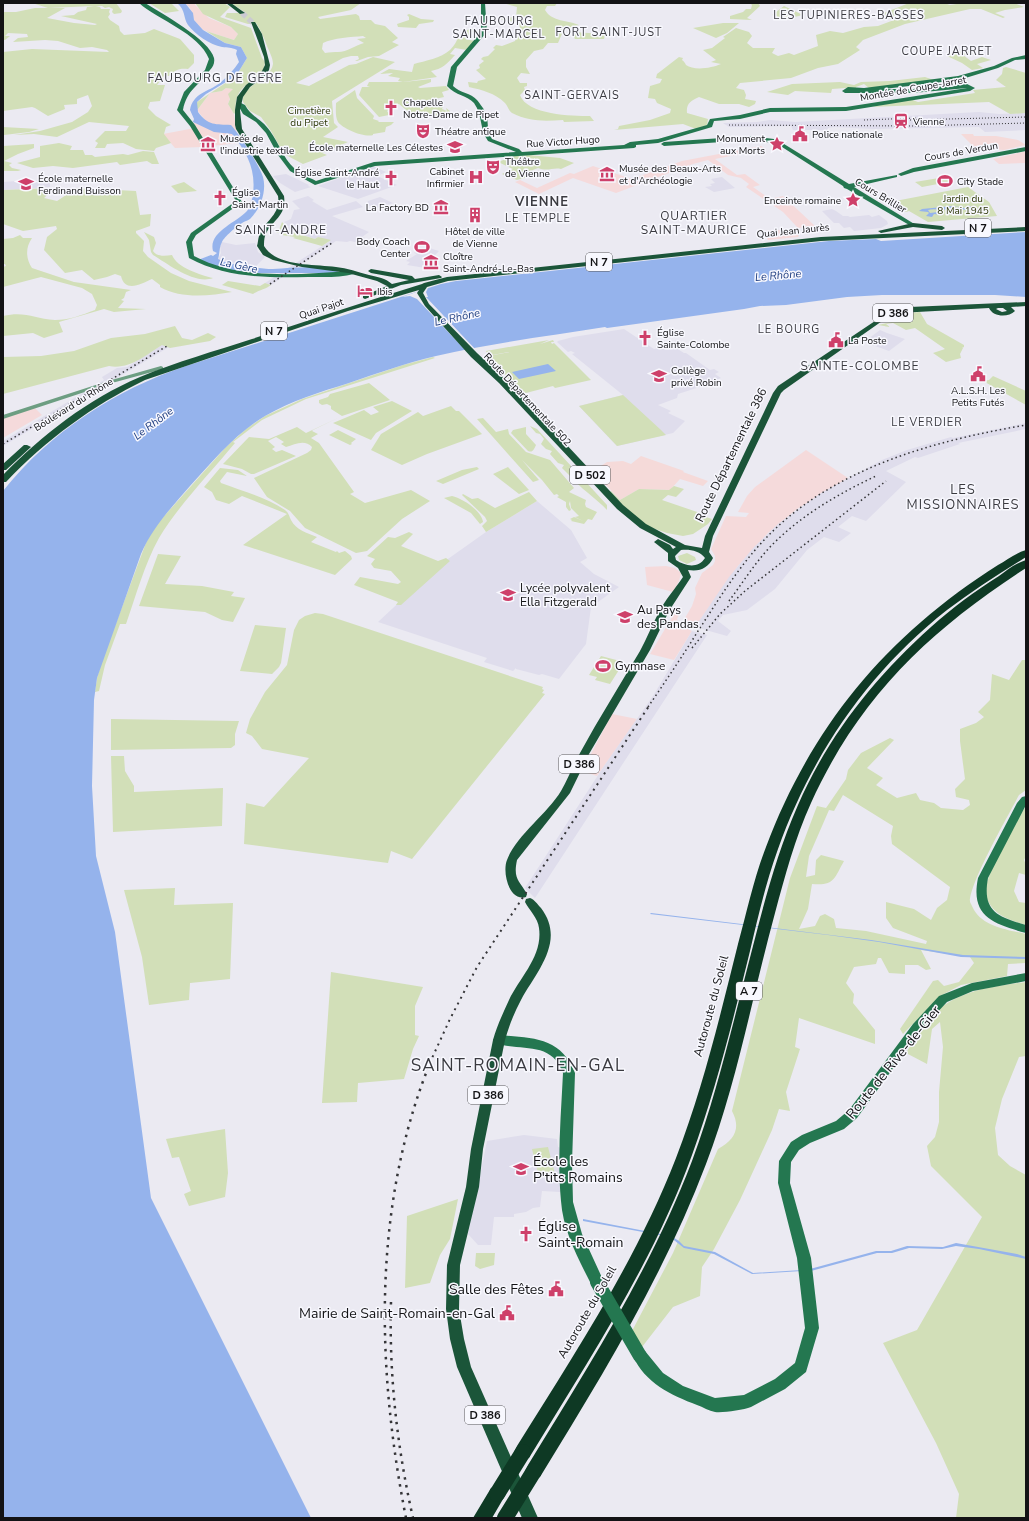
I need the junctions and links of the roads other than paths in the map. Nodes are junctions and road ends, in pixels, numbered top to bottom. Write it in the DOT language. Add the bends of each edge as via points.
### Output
graph roads {
  1 [pos="141,3"];
  2 [pos="228,3"];
  3 [pos="483,3"];
  4 [pos="242,13"];
  5 [pos="253,23"];
  6 [pos="1026,57"];
  7 [pos="240,106"];
  8 [pos="241,121"];
  9 [pos="261,125"];
  10 [pos="771,142"];
  11 [pos="628,146"];
  12 [pos="1026,149"];
  13 [pos="521,154"];
  14 [pos="843,185"];
  15 [pos="858,185"];
  16 [pos="859,193"];
  17 [pos="894,220"];
  18 [pos="913,225"];
  19 [pos="921,226"];
  20 [pos="1026,226"];
  21 [pos="902,227"];
  22 [pos="892,229"];
  23 [pos="1026,229"];
  24 [pos="916,234"];
  25 [pos="311,265"];
  26 [pos="343,268"];
  27 [pos="364,270"];
  28 [pos="319,274"];
  29 [pos="355,275"];
  30 [pos="429,278"];
  31 [pos="419,279"];
  32 [pos="400,283"];
  33 [pos="388,288"];
  34 [pos="423,288"];
  35 [pos="410,292"];
  36 [pos="1024,304"];
  37 [pos="427,306"];
  38 [pos="1002,306"];
  39 [pos="994,308"];
  40 [pos="346,310"];
  41 [pos="1010,310"];
  42 [pos="474,355"];
  43 [pos="161,368"];
  44 [pos="148,376"];
  45 [pos="115,387"];
  46 [pos="3,417"];
  47 [pos="3,468"];
  48 [pos="3,480"];
  49 [pos="710,536"];
  50 [pos="683,547"];
  51 [pos="694,547"];
  52 [pos="705,552"];
  53 [pos="672,553"];
  54 [pos="1026,553"];
  55 [pos="1026,563"];
  56 [pos="682,567"];
  57 [pos="700,567"];
  58 [pos="687,577"];
  59 [pos="687,589"];
  60 [pos="656,630"];
  61 [pos="1026,799"];
  62 [pos="522,894"];
  63 [pos="533,905"];
  64 [pos="1026,929"];
  65 [pos="1026,977"];
  66 [pos="499,1040"];
  67 [pos="482,1518"];
  68 [pos="505,1518"];
  69 [pos="530,1518"];
  1 -- 28 [label="main road" via="190,34 212,58 208,69 184,94 180,110 192,125 239,202 193,234 189,242 190,256 201,263 231,272"];
  2 -- 4 [label="main road"];
  3 -- 13 [label="main road" via="484,32 454,67 450,86 456,92 475,101 484,115 484,126 490,140"];
  5 -- 7 [label="main road" via="259,31 269,65 264,74 240,96"];
  6 -- 11 [label="main road, Montée de Coupe-Jarret" via="959,78 845,91 901,91 968,86 972,88 970,89 843,109 770,110 740,117 716,118 710,126 658,141"];
  7 -- 8 [label="main road"];
  7 -- 9 [label="main road" via="243,106 245,113"];
  8 -- 9 [label="main road" via="250,120"];
  8 -- 25 [label="main road" via="239,129 281,196 279,212 261,237 261,248 266,255 277,260"];
  9 -- 13 [label="main road, Rue Victor Hugo" via="292,170 316,181 371,164"];
  10 -- 11 [label="main road, Rue Victor Hugo" via="756,138"];
  10 -- 14 [label="main road, Cours Brillier" via="772,146 782,146"];
  11 -- 13 [label="main road, Rue Victor Hugo"];
  12 -- 15 [label="main road, Cours de Verdun" via="913,170"];
  14 -- 15 [label="main road, Cours de Verdun"];
  14 -- 16 [label="main road, Cours Brillier"];
  14 -- 17 [label="main road, Cours Brillier"];
  15 -- 16 [label="main road"];
  16 -- 18 [label="main road, Cours Brillier"];
  17 -- 21 [label="main road, Cours Brillier"];
  17 -- 22 [label="main road, Cours Brillier"];
  18 -- 19 [label="main road, Quai Jean Jaurès"];
  18 -- 21 [label="main road, Quai Jean Jaurès"];
  19 -- 20 [label="main road, N 7" via="948,229"];
  19 -- 24 [label="main road" via="922,231"];
  21 -- 22 [label="main road, Quai Jean Jaurès / N 7"];
  21 -- 24 [label="main road"];
  22 -- 30 [label="main road, Quai Jean Jaurès / N 7"];
  23 -- 24 [label="main road, N 7"];
  24 -- 34 [label="main road, Quai Jean Jaurès / N 7" via="721,249 451,279"];
  25 -- 26 [label="main road"];
  25 -- 29 [label="main road"];
  26 -- 27 [label="main road"];
  26 -- 29 [label="main road"];
  27 -- 29 [label="main road"];
  27 -- 31 [label="main road"];
  28 -- 29 [label="main road"];
  28 -- 29 [label="main road"];
  29 -- 32 [label="main road" via="378,274 391,277"];
  29 -- 33 [label="main road"];
  30 -- 31 [label="main road, Quai Jean Jaurès / N 7"];
  30 -- 34 [label="main road"];
  31 -- 32 [label="main road, Quai Jean Jaurès / N 7"];
  31 -- 34 [label="main road" via="425,281"];
  32 -- 33 [label="main road, Quai Pajot / N 7"];
  32 -- 35 [label="main road"];
  33 -- 40 [label="main road" via="389,291 384,295"];
  33 -- 43 [label="main road, Quai Pajot / N 7" via="264,335"];
  34 -- 35 [label="main road, N 7"];
  34 -- 37 [label="main road, D 502" via="422,298"];
  35 -- 37 [label="main road, D 502"];
  35 -- 40 [label="main road, Quai Pajot / N 7"];
  36 -- 38 [label="main road"];
  36 -- 41 [label="main road"];
  37 -- 42 [label="main road, D 502"];
  38 -- 39 [label="main road"];
  38 -- 41 [label="main road"];
  39 -- 41 [label="main road" via="1004,314"];
  39 -- 49 [label="main road, Route Départementale 386 / D 386" via="897,311 875,323 781,388"];
  40 -- 44 [label="main road, Quai Pajot / N 7"];
  42 -- 50 [label="main road, Route Départementale 502 / D 502" via="502,381 620,508 643,526"];
  42 -- 53 [label="main road, Route Départementale 502 / D 502" via="483,369 618,515 629,525 667,547"];
  43 -- 45 [label="main road, Boulevard du Rhône / N 7"];
  44 -- 45 [label="main road, Boulevard du Rhône / N 7"];
  45 -- 46 [label="street" via="98,386"];
  45 -- 47 [label="main road, Boulevard du Rhône / N 7" via="48,431"];
  45 -- 48 [label="main road, Boulevard du Rhône / N 7" via="50,436"];
  49 -- 51 [label="main road, Route Départementale 386"];
  49 -- 52 [label="main road, Route Départementale 386 / D 386"];
  50 -- 51 [label="main road"];
  50 -- 53 [label="main road"];
  51 -- 52 [label="main road"];
  52 -- 57 [label="main road, Route Départementale 386" via="708,555 708,562"];
  53 -- 56 [label="main road, Route Départementale 502" via="672,561"];
  54 -- 67 [label="highway, Autoroute du Soleil / A 7, bridge" via="958,595 898,646 831,727 809,765 772,847 710,1077 677,1172 639,1255 599,1327"];
  55 -- 68 [label="highway, A 7, bridge" via="969,600 910,650 874,690 819,775 787,849 726,1081 702,1156 683,1204 615,1337"];
  56 -- 57 [label="main road"];
  56 -- 58 [label="main road"];
  57 -- 59 [label="main road, D 386"];
  58 -- 59 [label="main road"];
  58 -- 60 [label="main road, D 386" via="664,611"];
  59 -- 60 [label="main road, D 386"];
  60 -- 62 [label="main road, D 386" via="584,754 565,793 512,860 511,877"];
  61 -- 64 [label="main road" via="980,888 982,906 1000,921"];
  63 -- 66 [label="main road, D 386" via="545,927 545,944 508,1014"];
  65 -- 66 [label="main road, Route de Rive-de-Gier, bridge" via="972,987 943,999 917,1027 853,1114 840,1125 806,1139 795,1146 788,1155 785,1161 784,1183 804,1258 812,1328 801,1367 780,1384 746,1402 715,1405 678,1391 658,1378 640,1356 583,1254 567,1202 567,1064 550,1048"];
  66 -- 69 [label="main road, D 386" via="477,1149 476,1166 455,1252 452,1272 453,1308 456,1341 464,1367"];
}
